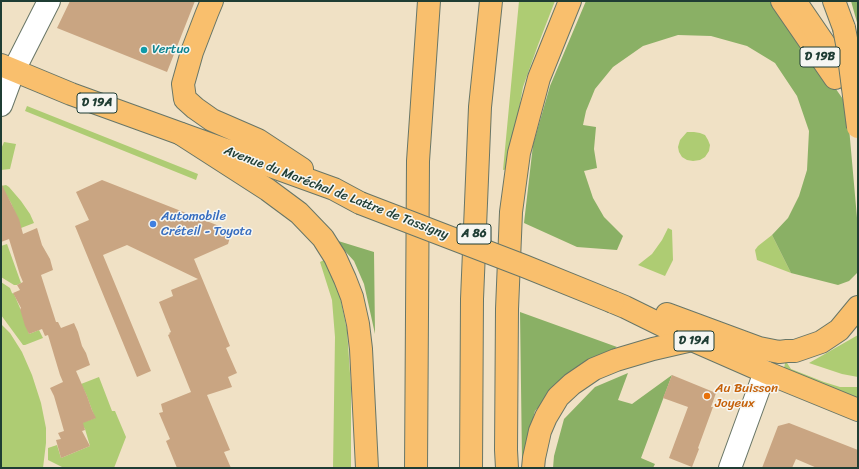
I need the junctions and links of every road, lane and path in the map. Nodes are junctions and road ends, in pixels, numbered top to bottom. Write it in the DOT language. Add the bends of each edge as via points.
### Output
graph roads {
  1 [pos="49,1"];
  2 [pos="212,1"];
  3 [pos="429,1"];
  4 [pos="491,1"];
  5 [pos="570,1"];
  6 [pos="782,1"];
  7 [pos="795,1"];
  8 [pos="834,1"];
  9 [pos="7,68"];
  10 [pos="858,93"];
  11 [pos="1,105"];
  12 [pos="858,112"];
  13 [pos="858,127"];
  14 [pos="181,134"];
  15 [pos="334,189"];
  16 [pos="619,304"];
  17 [pos="858,307"];
  18 [pos="692,340"];
  19 [pos="765,372"];
  20 [pos="858,410"];
  21 [pos="367,468"];
  22 [pos="416,468"];
  23 [pos="472,468"];
  24 [pos="507,468"];
  25 [pos="533,468"];
  26 [pos="730,468"];
  1 -- 9 [label="street"];
  2 -- 15 [label="main road" via="190,59 184,84 185,99 212,120 258,140"];
  3 -- 22 [label="main road" via="418,161"];
  4 -- 23 [label="main road, A 86" via="480,107 472,299"];
  5 -- 24 [label="main road" via="539,78 518,160 511,212 507,309"];
  6 -- 12 [label="main road, D 19B"];
  7 -- 10 [label="main road"];
  8 -- 13 [label="main road, bridge" via="844,28"];
  9 -- 11 [label="street"];
  9 -- 14 [label="main road, Avenue du Maréchal de Lattre de Tassigny / D 19A"];
  14 -- 15 [label="main road, Avenue du Maréchal de Lattre de Tassigny / D 19A"];
  14 -- 21 [label="main road" via="294,209 323,238 335,257 348,285 358,324"];
  15 -- 16 [label="main road, Avenue du Maréchal de Lattre de Tassigny / D 19A, bridge" via="360,203"];
  16 -- 17 [label="main road" via="639,304 759,348 779,352 795,351 821,342 839,330"];
  16 -- 18 [label="main road, D 19A"];
  18 -- 19 [label="main road, D 19A"];
  18 -- 25 [label="main road" via="616,360 594,369 572,384 558,397 546,416 540,431"];
  19 -- 20 [label="main road, D 19A"];
  19 -- 26 [label="street"];
}
